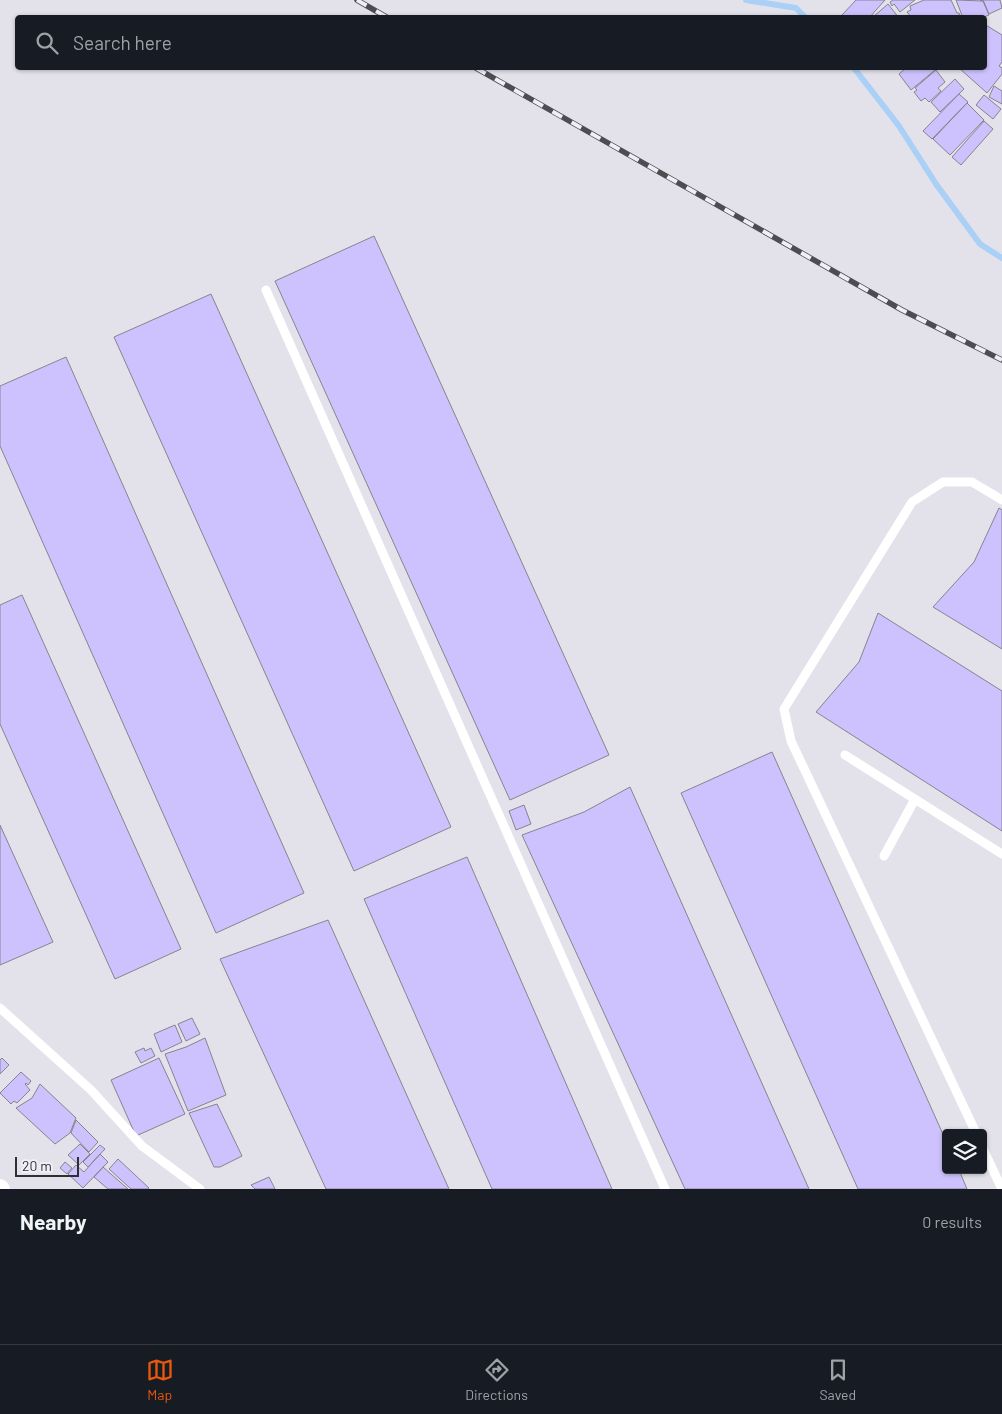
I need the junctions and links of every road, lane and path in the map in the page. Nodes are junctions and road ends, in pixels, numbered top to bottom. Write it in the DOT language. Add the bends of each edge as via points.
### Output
graph roads {
  1 [pos="266,290"];
  2 [pos="1002,500"];
  3 [pos="846,755"];
  4 [pos="914,799"];
  5 [pos="1002,854"];
  6 [pos="884,856"];
  7 [pos="0,1008"];
  8 [pos="974,1129"];
  9 [pos="987,1157"];
  10 [pos="1002,1188"];
  11 [pos="200,1189"];
  12 [pos="665,1189"];
  1 -- 12 [label="lane"];
  2 -- 8 [label="lane" via="972,482 943,482 912,502 784,709 790,741"];
  3 -- 4 [label="lane"];
  4 -- 5 [label="lane"];
  4 -- 6 [label="lane"];
  7 -- 11 [label="lane" via="91,1090 142,1146"];
  9 -- 10 [label="lane"];
}
